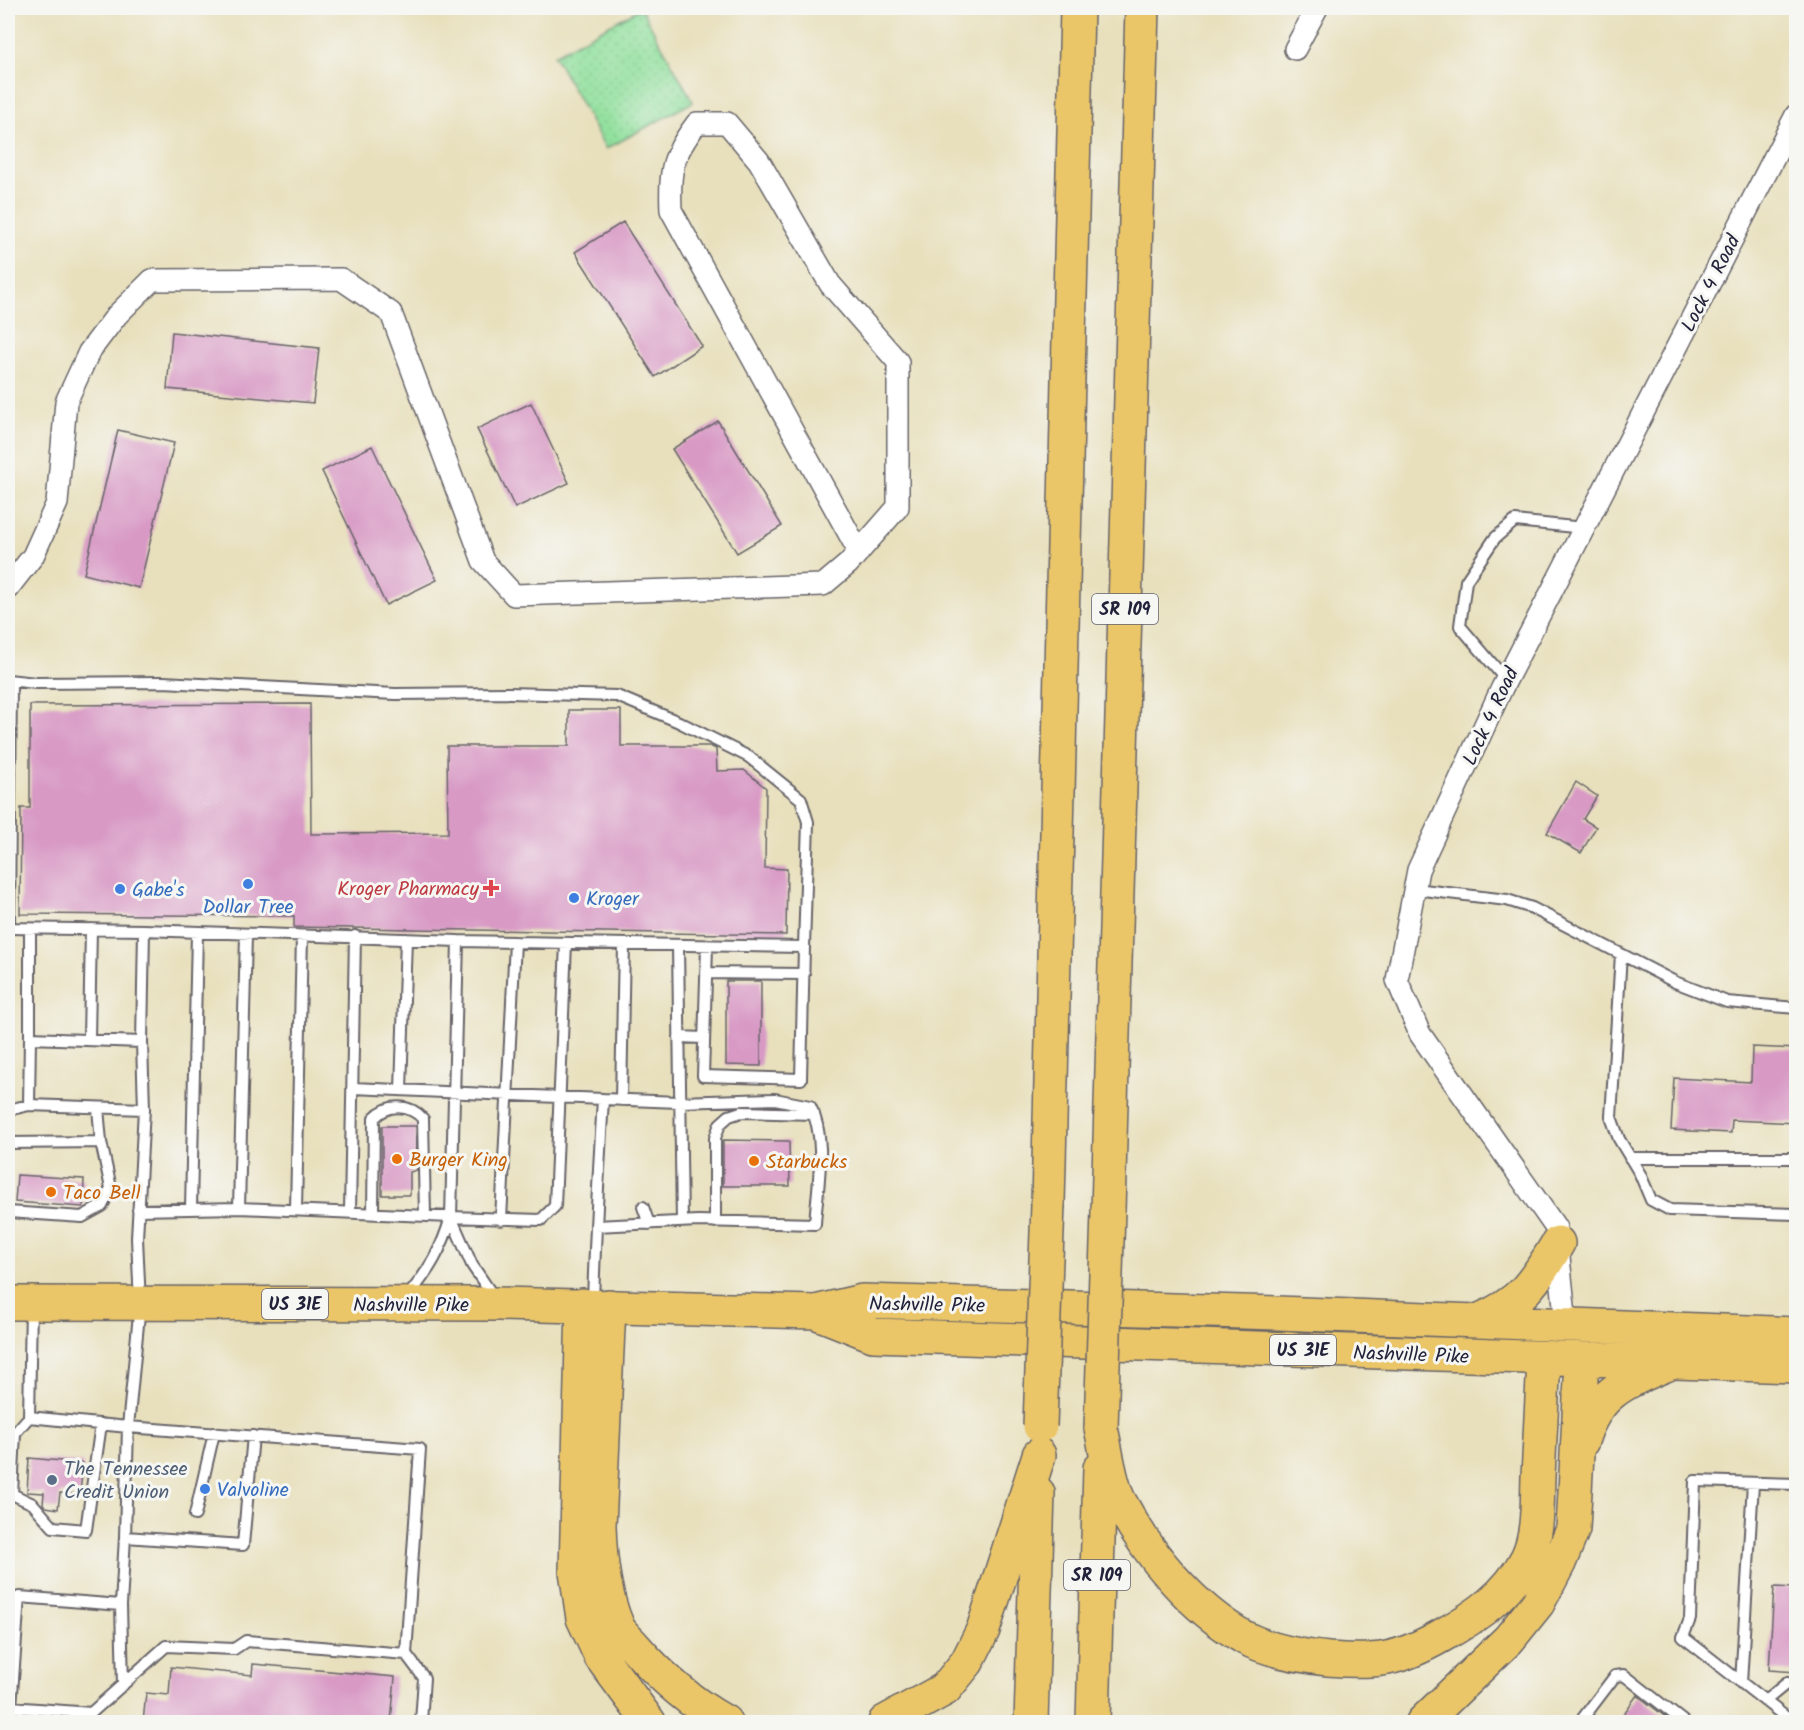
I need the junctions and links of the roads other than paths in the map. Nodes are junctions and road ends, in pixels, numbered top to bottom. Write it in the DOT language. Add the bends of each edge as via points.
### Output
graph roads {
  1 [pos="1077,8"];
  2 [pos="1142,8"];
  3 [pos="1317,8"];
  4 [pos="1294,50"];
  5 [pos="1797,115"];
  6 [pos="1584,528"];
  7 [pos="859,552"];
  8 [pos="8,588"];
  9 [pos="1506,680"];
  10 [pos="9,681"];
  11 [pos="1415,889"];
  12 [pos="8,928"];
  13 [pos="30,928"];
  14 [pos="91,930"];
  15 [pos="144,930"];
  16 [pos="197,933"];
  17 [pos="246,935"];
  18 [pos="302,936"];
  19 [pos="355,936"];
  20 [pos="406,939"];
  21 [pos="458,941"];
  22 [pos="515,942"];
  23 [pos="566,943"];
  24 [pos="624,944"];
  25 [pos="678,946"];
  26 [pos="707,946"];
  27 [pos="804,947"];
  28 [pos="1620,954"];
  29 [pos="706,973"];
  30 [pos="804,974"];
  31 [pos="1797,1008"];
  32 [pos="679,1037"];
  33 [pos="30,1038"];
  34 [pos="704,1038"];
  35 [pos="89,1039"];
  36 [pos="142,1042"];
  37 [pos="776,1079"];
  38 [pos="353,1088"];
  39 [pos="401,1090"];
  40 [pos="456,1093"];
  41 [pos="508,1095"];
  42 [pos="560,1098"];
  43 [pos="603,1099"];
  44 [pos="775,1099"];
  45 [pos="621,1100"];
  46 [pos="679,1102"];
  47 [pos="29,1105"];
  48 [pos="98,1108"];
  49 [pos="144,1109"];
  50 [pos="8,1110"];
  51 [pos="814,1114"];
  52 [pos="101,1142"];
  53 [pos="8,1143"];
  54 [pos="1630,1158"];
  55 [pos="1797,1158"];
  56 [pos="643,1207"];
  57 [pos="191,1208"];
  58 [pos="239,1208"];
  59 [pos="296,1209"];
  60 [pos="138,1210"];
  61 [pos="8,1212"];
  62 [pos="350,1212"];
  63 [pos="373,1213"];
  64 [pos="1797,1214"];
  65 [pos="425,1216"];
  66 [pos="451,1217"];
  67 [pos="501,1220"];
  68 [pos="682,1222"];
  69 [pos="715,1222"];
  70 [pos="649,1224"];
  71 [pos="596,1226"];
  72 [pos="1558,1244"];
  73 [pos="19,1303"];
  74 [pos="140,1304"];
  75 [pos="402,1304"];
  76 [pos="498,1304"];
  77 [pos="595,1305"];
  78 [pos="815,1312"];
  79 [pos="1478,1321"];
  80 [pos="1566,1325"];
  81 [pos="1797,1334"];
  82 [pos="1544,1359"];
  83 [pos="1582,1360"];
  84 [pos="1670,1363"];
  85 [pos="1797,1366"];
  86 [pos="29,1417"];
  87 [pos="101,1424"];
  88 [pos="128,1427"];
  89 [pos="1101,1428"];
  90 [pos="214,1434"];
  91 [pos="253,1436"];
  92 [pos="1039,1441"];
  93 [pos="1576,1460"];
  94 [pos="1753,1483"];
  95 [pos="1797,1484"];
  96 [pos="195,1515"];
  97 [pos="125,1537"];
  98 [pos="121,1605"];
  99 [pos="406,1654"];
  100 [pos="1741,1683"];
  101 [pos="1797,1684"];
  102 [pos="123,1685"];
  103 [pos="1765,1701"];
  104 [pos="9,1707"];
  105 [pos="421,1722"];
  106 [pos="649,1722"];
  107 [pos="725,1722"];
  108 [pos="885,1722"];
  109 [pos="1031,1722"];
  110 [pos="1093,1722"];
  111 [pos="1423,1722"];
  112 [pos="1580,1722"];
  113 [pos="1684,1722"];
  114 [pos="1792,1722"];
  1 -- 92 [label="main road, SR 109, bridge"];
  2 -- 89 [label="main road, SR 109, bridge"];
  3 -- 4 [label="street"];
  5 -- 6 [label="street, Lock 4 Road"];
  6 -- 9 [label="street, Lock 4 Road"];
  6 -- 9 [label="lane" via="1515,521 1495,538 1466,581 1460,626"];
  7 -- 7 [label="street" via="898,507 898,362 830,284 759,160 727,123 697,123 679,146 669,177 670,210"];
  7 -- 8 [label="street" via="823,585 514,595 483,561 392,313 341,279 152,280 117,315 89,352 66,402 57,503 33,556"];
  9 -- 11 [label="street, Lock 4 Road" via="1418,870"];
  10 -- 12 [label="lane"];
  10 -- 27 [label="lane" via="163,682 395,694 617,696 749,757 801,799 808,822"];
  11 -- 28 [label="lane" via="1507,900 1532,908"];
  11 -- 72 [label="street, Lock 4 Road" via="1397,980 1420,1034 1556,1228"];
  12 -- 13 [label="lane"];
  13 -- 14 [label="lane"];
  13 -- 33 [label="lane"];
  14 -- 15 [label="lane"];
  14 -- 35 [label="lane"];
  15 -- 16 [label="lane"];
  15 -- 36 [label="lane"];
  16 -- 17 [label="lane"];
  16 -- 57 [label="lane"];
  17 -- 18 [label="lane"];
  17 -- 58 [label="lane"];
  18 -- 19 [label="lane"];
  18 -- 59 [label="lane"];
  19 -- 20 [label="lane"];
  19 -- 38 [label="lane"];
  20 -- 21 [label="lane"];
  20 -- 39 [label="lane"];
  21 -- 22 [label="lane"];
  21 -- 40 [label="lane"];
  22 -- 23 [label="lane"];
  22 -- 41 [label="lane"];
  23 -- 24 [label="lane"];
  23 -- 42 [label="lane"];
  24 -- 25 [label="lane"];
  24 -- 45 [label="lane"];
  25 -- 26 [label="lane"];
  25 -- 32 [label="lane"];
  26 -- 27 [label="lane"];
  26 -- 29 [label="lane"];
  27 -- 30 [label="lane"];
  28 -- 31 [label="lane" via="1726,1002"];
  28 -- 54 [label="lane" via="1611,1118"];
  29 -- 30 [label="lane"];
  29 -- 34 [label="lane"];
  30 -- 37 [label="lane" via="801,1079"];
  32 -- 34 [label="lane"];
  32 -- 46 [label="lane"];
  33 -- 35 [label="lane"];
  33 -- 47 [label="lane"];
  34 -- 37 [label="lane" via="703,1076"];
  35 -- 36 [label="lane"];
  36 -- 49 [label="lane"];
  37 -- 44 [label="lane"];
  38 -- 39 [label="lane"];
  38 -- 62 [label="lane"];
  39 -- 40 [label="lane"];
  40 -- 41 [label="lane"];
  40 -- 66 [label="lane"];
  41 -- 42 [label="lane"];
  41 -- 67 [label="lane"];
  42 -- 43 [label="lane"];
  42 -- 67 [label="lane" via="555,1206 541,1220"];
  43 -- 45 [label="lane"];
  43 -- 71 [label="lane"];
  44 -- 46 [label="lane"];
  44 -- 51 [label="lane" via="810,1106"];
  45 -- 46 [label="lane"];
  46 -- 68 [label="lane"];
  47 -- 48 [label="lane"];
  47 -- 50 [label="lane"];
  48 -- 49 [label="lane"];
  48 -- 52 [label="lane"];
  49 -- 60 [label="lane"];
  51 -- 69 [label="lane" via="741,1112 720,1124 715,1138"];
  51 -- 69 [label="lane" via="819,1162 815,1224"];
  52 -- 53 [label="lane"];
  52 -- 61 [label="lane" via="111,1188 102,1206 82,1217"];
  54 -- 55 [label="lane"];
  54 -- 64 [label="lane" via="1651,1200 1670,1210"];
  56 -- 70 [label="lane"];
  57 -- 58 [label="lane"];
  57 -- 60 [label="lane"];
  58 -- 59 [label="lane"];
  59 -- 62 [label="lane"];
  60 -- 74 [label="lane"];
  62 -- 63 [label="lane"];
  63 -- 65 [label="lane"];
  63 -- 65 [label="lane" via="374,1118 391,1107 404,1107 416,1110 423,1119"];
  65 -- 66 [label="lane"];
  66 -- 67 [label="lane"];
  66 -- 75 [label="lane" via="433,1265"];
  66 -- 76 [label="lane" via="472,1265"];
  68 -- 69 [label="lane"];
  68 -- 70 [label="lane"];
  70 -- 71 [label="lane"];
  71 -- 77 [label="lane"];
  72 -- 79 [label="main road" via="1536,1281 1505,1310"];
  72 -- 80 [label="street, Lock 4 Road"];
  73 -- 74 [label="main road, Nashville Pike / US 31E"];
  73 -- 86 [label="lane"];
  74 -- 75 [label="main road, Nashville Pike / US 31E"];
  74 -- 88 [label="lane"];
  75 -- 76 [label="main road, Nashville Pike / US 31E"];
  76 -- 77 [label="main road, Nashville Pike / US 31E"];
  77 -- 78 [label="main road, Nashville Pike / US 31E"];
  77 -- 106 [label="main road" via="576,1561 583,1618 601,1657"];
  77 -- 107 [label="main road" via="600,1562 609,1600 618,1628 646,1659 674,1688"];
  78 -- 79 [label="main road, Nashville Pike / US 31E" via="862,1301"];
  78 -- 82 [label="main road, Nashville Pike / US 31E" via="873,1335"];
  79 -- 80 [label="main road, Nashville Pike / US 31E"];
  80 -- 81 [label="main road, Nashville Pike / US 31E"];
  80 -- 82 [label="main road"];
  80 -- 83 [label="main road"];
  82 -- 83 [label="main road, Nashville Pike / US 31E"];
  82 -- 89 [label="main road" via="1536,1523 1528,1556 1506,1590 1479,1614 1415,1650 1387,1660 1356,1661 1279,1651 1246,1638 1219,1621 1166,1570 1119,1501"];
  83 -- 84 [label="main road, Nashville Pike / US 31E"];
  83 -- 93 [label="main road"];
  84 -- 85 [label="main road, Nashville Pike / US 31E"];
  84 -- 93 [label="main road" via="1610,1392 1588,1420"];
  86 -- 87 [label="lane"];
  86 -- 87 [label="lane" via="15,1433 12,1494 33,1504 53,1527 86,1530"];
  87 -- 88 [label="lane"];
  88 -- 90 [label="lane"];
  88 -- 97 [label="lane"];
  89 -- 110 [label="main road, SR 109"];
  90 -- 91 [label="lane"];
  90 -- 96 [label="lane"];
  91 -- 97 [label="lane" via="243,1545"];
  91 -- 99 [label="lane" via="420,1449"];
  92 -- 108 [label="main road" via="983,1630 967,1662 945,1689"];
  92 -- 109 [label="main road, SR 109"];
  93 -- 111 [label="main road" via="1573,1529 1538,1603 1509,1639"];
  94 -- 95 [label="lane"];
  94 -- 100 [label="lane"];
  94 -- 100 [label="lane" via="1695,1481 1690,1619 1683,1637"];
  97 -- 98 [label="lane"];
  98 -- 102 [label="lane"];
  98 -- 104 [label="lane" via="19,1597"];
  99 -- 102 [label="lane" via="246,1641 234,1649 166,1646"];
  99 -- 105 [label="lane" via="424,1678"];
  100 -- 103 [label="lane"];
  101 -- 103 [label="lane" via="1787,1683"];
  102 -- 104 [label="lane" via="91,1713"];
  103 -- 114 [label="lane"];
  112 -- 113 [label="lane" via="1615,1676 1624,1675"];
}
